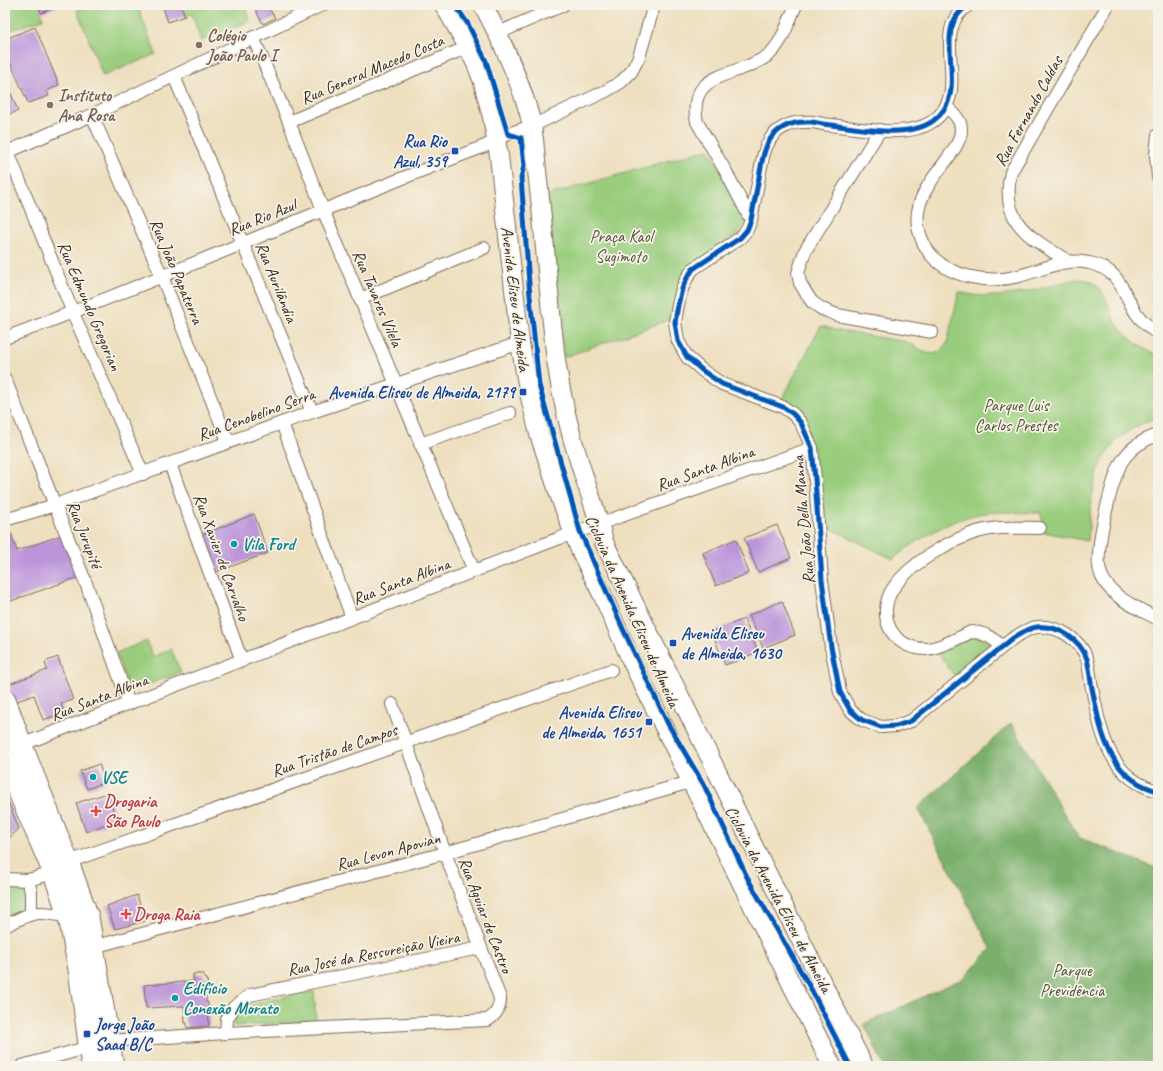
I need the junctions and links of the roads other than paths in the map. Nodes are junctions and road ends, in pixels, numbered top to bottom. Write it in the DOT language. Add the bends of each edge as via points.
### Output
graph roads {
  1 [pos="322,5"];
  2 [pos="444,5"];
  3 [pos="483,5"];
  4 [pos="563,5"];
  5 [pos="654,5"];
  6 [pos="796,5"];
  7 [pos="969,5"];
  8 [pos="1108,5"];
  9 [pos="498,33"];
  10 [pos="253,37"];
  11 [pos="468,47"];
  12 [pos="174,76"];
  13 [pos="946,107"];
  14 [pos="92,115"];
  15 [pos="289,122"];
  16 [pos="532,126"];
  17 [pos="880,130"];
  18 [pos="1158,135"];
  19 [pos="496,140"];
  20 [pos="6,152"];
  21 [pos="1158,177"];
  22 [pos="323,210"];
  23 [pos="751,220"];
  24 [pos="242,242"];
  25 [pos="484,248"];
  26 [pos="1069,262"];
  27 [pos="162,277"];
  28 [pos="360,299"];
  29 [pos="73,313"];
  30 [pos="932,332"];
  31 [pos="1158,334"];
  32 [pos="5,338"];
  33 [pos="520,343"];
  34 [pos="5,379"];
  35 [pos="396,384"];
  36 [pos="312,412"];
  37 [pos="510,413"];
  38 [pos="282,423"];
  39 [pos="1158,435"];
  40 [pos="228,441"];
  41 [pos="420,444"];
  42 [pos="812,448"];
  43 [pos="170,464"];
  44 [pos="143,474"];
  45 [pos="55,505"];
  46 [pos="5,520"];
  47 [pos="600,523"];
  48 [pos="1040,528"];
  49 [pos="574,533"];
  50 [pos="474,571"];
  51 [pos="352,618"];
  52 [pos="1158,619"];
  53 [pos="1002,646"];
  54 [pos="242,661"];
  55 [pos="611,670"];
  56 [pos="5,700"];
  57 [pos="129,704"];
  58 [pos="392,704"];
  59 [pos="406,743"];
  60 [pos="13,748"];
  61 [pos="5,760"];
  62 [pos="690,782"];
  63 [pos="1158,791"];
  64 [pos="445,853"];
  65 [pos="61,868"];
  66 [pos="5,879"];
  67 [pos="28,880"];
  68 [pos="31,914"];
  69 [pos="69,917"];
  70 [pos="5,926"];
  71 [pos="93,947"];
  72 [pos="480,948"];
  73 [pos="226,1033"];
  74 [pos="110,1041"];
  75 [pos="90,1057"];
  76 [pos="22,1066"];
  77 [pos="113,1066"];
  78 [pos="832,1066"];
  79 [pos="864,1066"];
  1 -- 10 [label="street"];
  2 -- 11 [label="main road, Avenida Eliseu de Almeida"];
  3 -- 9 [label="main road, Avenida Eliseu de Almeida"];
  4 -- 9 [label="street"];
  5 -- 16 [label="street, Rua Rio Azul" via="639,57 631,72 621,82"];
  6 -- 23 [label="street" via="782,37 768,56 704,85 696,102 697,122"];
  7 -- 13 [label="street" via="956,15 951,26 951,86"];
  8 -- 26 [label="street, Rua Fernando Caldas" via="1011,172 1008,183 1010,208 1021,228"];
  9 -- 16 [label="main road, Avenida Eliseu de Almeida"];
  10 -- 12 [label="street"];
  10 -- 15 [label="street, Rua Tavares Vilela"];
  11 -- 15 [label="street, Rua General Macedo Costa"];
  11 -- 19 [label="main road, Avenida Eliseu de Almeida" via="487,95"];
  12 -- 14 [label="street"];
  12 -- 24 [label="street, Rua Aurilândia"];
  13 -- 17 [label="street, Rua João Della Manna" via="933,121 921,128 898,132"];
  13 -- 26 [label="street" via="956,115 960,123 960,138 928,184 920,203 918,228 928,251 946,268 958,274 995,280 1017,277"];
  14 -- 20 [label="street"];
  14 -- 27 [label="street, Rua João Papaterra"];
  15 -- 22 [label="street, Rua Tavares Vilela"];
  16 -- 19 [label="street, Rua Rio Azul"];
  16 -- 47 [label="main road, Avenida Eliseu de Almeida" via="561,391 579,461"];
  17 -- 23 [label="street, Rua João Della Manna" via="805,122 787,125 774,133 764,154"];
  17 -- 30 [label="street" via="805,251 798,273 800,283 812,302 837,315"];
  18 -- 21 [label="street"];
  19 -- 22 [label="street, Rua Rio Azul"];
  19 -- 33 [label="main road, Avenida Eliseu de Almeida" via="500,156"];
  20 -- 29 [label="street, Rua Edmundo Gregorian"];
  22 -- 24 [label="street, Rua Rio Azul"];
  22 -- 28 [label="street, Rua Tavares Vilela"];
  23 -- 42 [label="street, Rua João Della Manna" via="740,238 693,269 687,278 678,305 678,341 687,357 703,372 722,384 793,414 801,423"];
  24 -- 27 [label="street, Rua Rio Azul"];
  24 -- 36 [label="street, Rua Aurilândia"];
  25 -- 28 [label="street"];
  26 -- 31 [label="street" via="1089,262 1110,272 1118,279 1141,320"];
  27 -- 29 [label="street, Rua Rio Azul"];
  27 -- 40 [label="street, Rua João Papaterra"];
  28 -- 35 [label="street, Rua Tavares Vilela"];
  29 -- 32 [label="street, Rua Rio Azul"];
  29 -- 44 [label="street, Rua Edmundo Gregorian"];
  33 -- 35 [label="street, Rua Cenobelino Serra"];
  33 -- 49 [label="main road, Avenida Eliseu de Almeida" via="539,434"];
  34 -- 45 [label="street, Rua Jurupité"];
  35 -- 36 [label="street, Rua Cenobelino Serra"];
  35 -- 41 [label="street, Rua Tavares Vilela"];
  36 -- 38 [label="street, Rua Cenobelino Serra"];
  37 -- 41 [label="street"];
  38 -- 40 [label="street, Rua Cenobelino Serra"];
  38 -- 51 [label="street"];
  39 -- 52 [label="street" via="1133,449 1120,465 1099,552 1102,576 1108,586 1124,600"];
  40 -- 43 [label="street, Rua Cenobelino Serra"];
  41 -- 50 [label="street, Rua Tavares Vilela"];
  42 -- 47 [label="street, Rua Santa Albina"];
  42 -- 53 [label="street, Rua João Della Manna" via="822,580 831,647 840,692 850,710 862,720 881,727 911,721"];
  43 -- 44 [label="street, Rua Cenobelino Serra"];
  43 -- 54 [label="street, Rua Xavier de Carvalho"];
  44 -- 45 [label="street, Rua Cenobelino Serra"];
  45 -- 46 [label="street, Rua Cenobelino Serra"];
  45 -- 57 [label="street, Rua Jurupité"];
  47 -- 49 [label="street, Rua Santa Albina"];
  47 -- 79 [label="main road, Avenida Eliseu de Almeida" via="604,542"];
  48 -- 53 [label="street" via="994,529 956,540 909,569 894,587 888,601 885,613 891,631 912,648 933,648 971,632 987,635"];
  49 -- 50 [label="street, Rua Santa Albina"];
  49 -- 62 [label="main road, Avenida Eliseu de Almeida"];
  50 -- 51 [label="street, Rua Santa Albina"];
  51 -- 54 [label="street, Rua Santa Albina"];
  53 -- 63 [label="street, Rua João Della Manna" via="1036,627 1048,627 1071,637 1087,659 1100,729 1115,762 1143,786"];
  54 -- 57 [label="street, Rua Santa Albina"];
  55 -- 59 [label="street, Rua Tristão de Campos"];
  56 -- 60 [label="highway"];
  57 -- 60 [label="street, Rua Santa Albina"];
  58 -- 59 [label="street, Rua Aguiar de Castro"];
  59 -- 64 [label="street, Rua Aguiar de Castro"];
  59 -- 65 [label="street, Rua Tristão de Campos"];
  60 -- 65 [label="highway"];
  61 -- 65 [label="highway"];
  62 -- 64 [label="street, Rua Levon Apovian"];
  62 -- 78 [label="main road, Avenida Eliseu de Almeida"];
  64 -- 71 [label="street, Rua Levon Apovian"];
  64 -- 72 [label="street, Rua Aguiar de Castro"];
  65 -- 67 [label="street, Rua Tristão de Campos"];
  65 -- 69 [label="highway"];
  65 -- 71 [label="highway" via="88,917"];
  66 -- 67 [label="street, Rua Tristão de Campos"];
  67 -- 68 [label="street"];
  68 -- 69 [label="street" via="46,912"];
  68 -- 70 [label="street"];
  69 -- 75 [label="highway" via="79,969"];
  71 -- 74 [label="highway"];
  72 -- 73 [label="street, Rua José da Ressureição Vieira" via="250,995 234,1007 227,1019"];
  72 -- 73 [label="street, Rua Aguiar de Castro" via="500,998 500,1007 496,1015 488,1020"];
  73 -- 74 [label="street"];
  74 -- 77 [label="highway"];
  75 -- 76 [label="street"];
}
